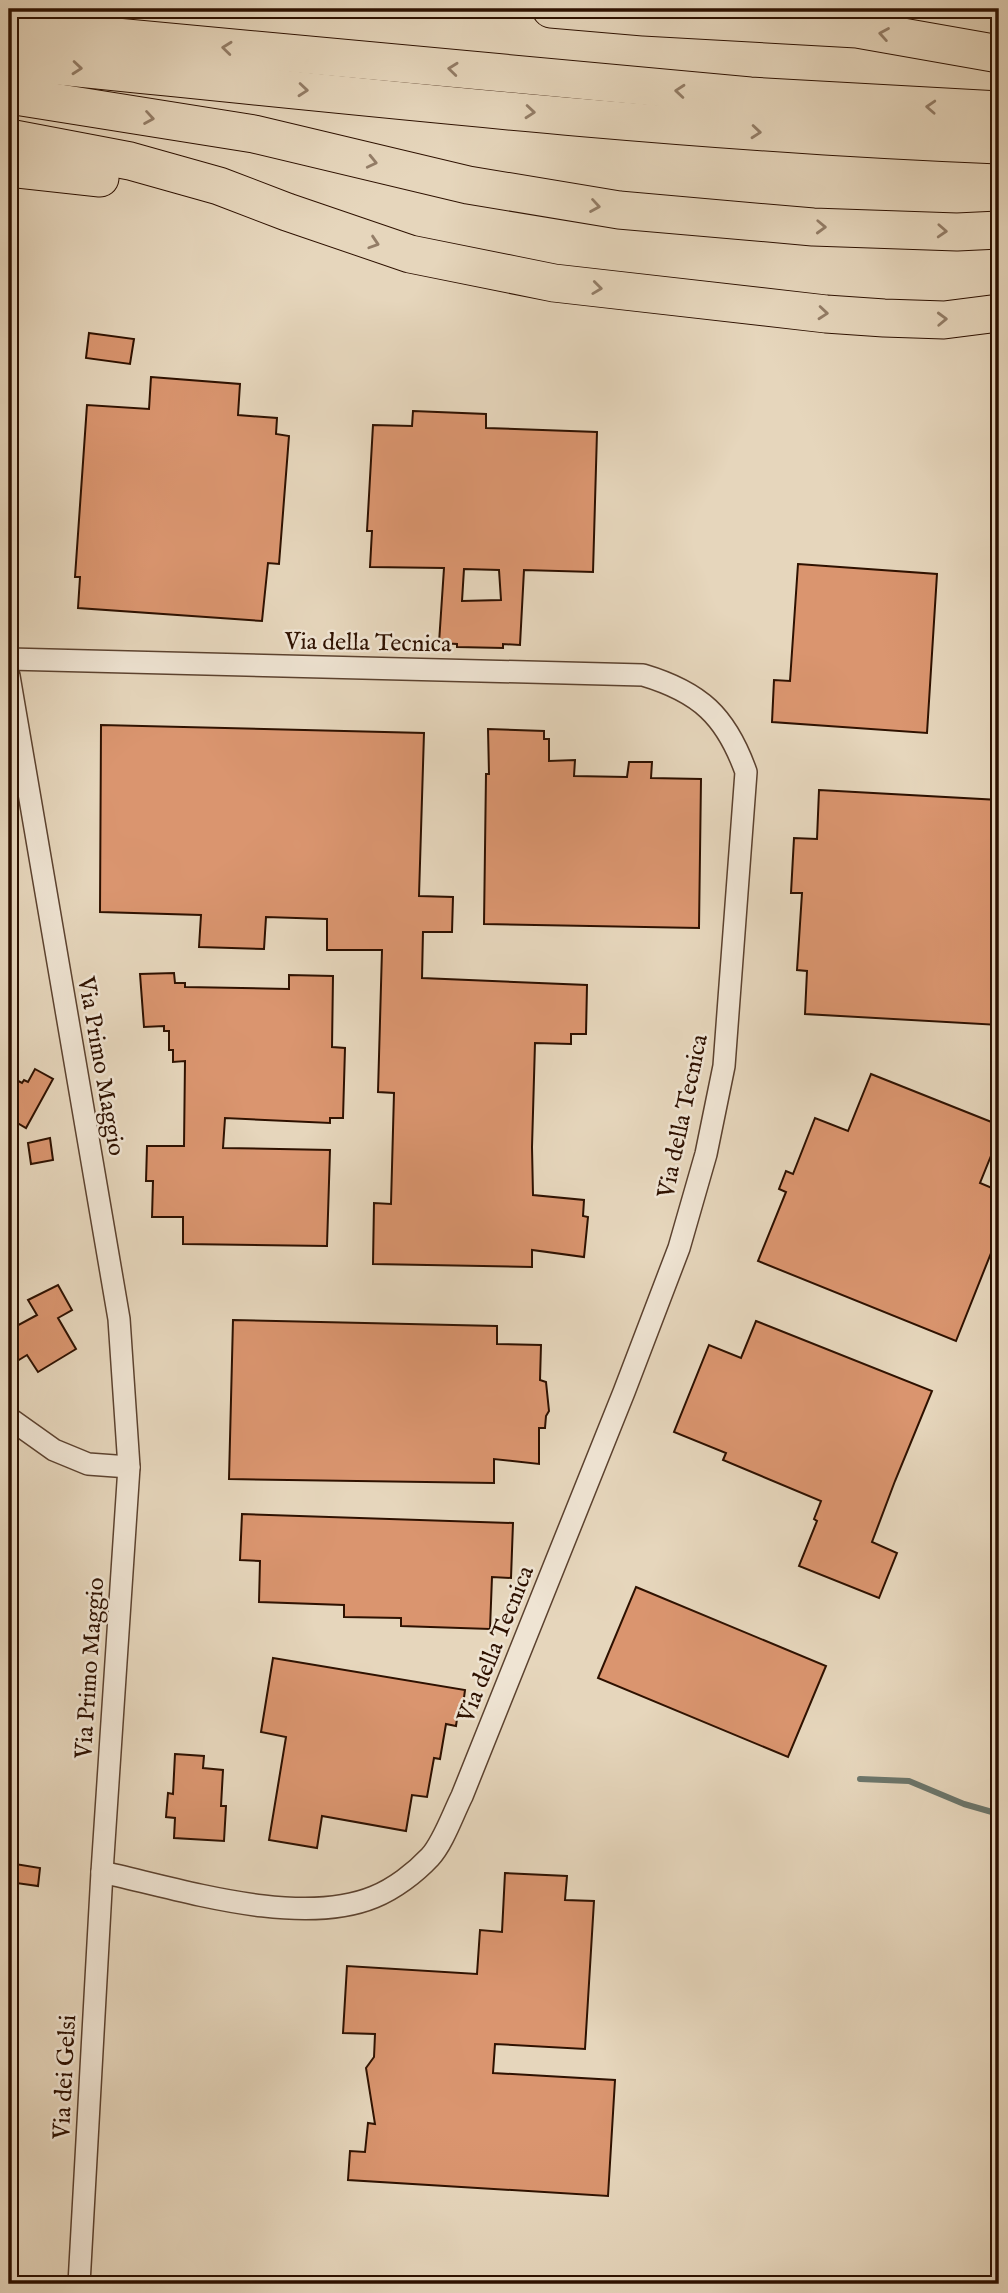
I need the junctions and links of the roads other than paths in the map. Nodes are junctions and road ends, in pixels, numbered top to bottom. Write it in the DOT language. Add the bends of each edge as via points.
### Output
graph roads {
  1 [pos="551,9"];
  2 [pos="9,27"];
  3 [pos="999,54"];
  4 [pos="9,61"];
  5 [pos="9,95"];
  6 [pos="999,110"];
  7 [pos="9,138"];
  8 [pos="999,145"];
  9 [pos="9,168"];
  10 [pos="287,212"];
  11 [pos="999,230"];
  12 [pos="999,313"];
  13 [pos="9,659"];
  14 [pos="9,676"];
  15 [pos="9,1418"];
  16 [pos="129,1467"];
  17 [pos="102,1872"];
  18 [pos="79,2284"];
  3 -- 1 [label="highway, one-way" via="857,29"];
  6 -- 2 [label="highway, one-way" via="680,91"];
  4 -- 8 [label="highway, one-way" via="784,134"];
  5 -- 11 [label="highway, one-way" via="254,134 468,185 619,210 813,227"];
  7 -- 10 [label="highway" via="130,161 219,186"];
  9 -- 10 [label="highway" via="163,188"];
  10 -- 12 [label="highway, one-way" via="410,254 554,283 873,317 944,320"];
  13 -- 17 [label="street, Via della Tecnica" via="643,676 670,683 700,701 720,720 746,772 724,1066 679,1248 462,1796 432,1855 408,1877 374,1897 338,1907 243,1903"];
  14 -- 16 [label="street, Via Primo Maggio" via="119,1319"];
  15 -- 16 [label="street" via="54,1450 88,1464"];
  16 -- 17 [label="street, Via Primo Maggio"];
  17 -- 18 [label="street, Via dei Gelsi"];
}
